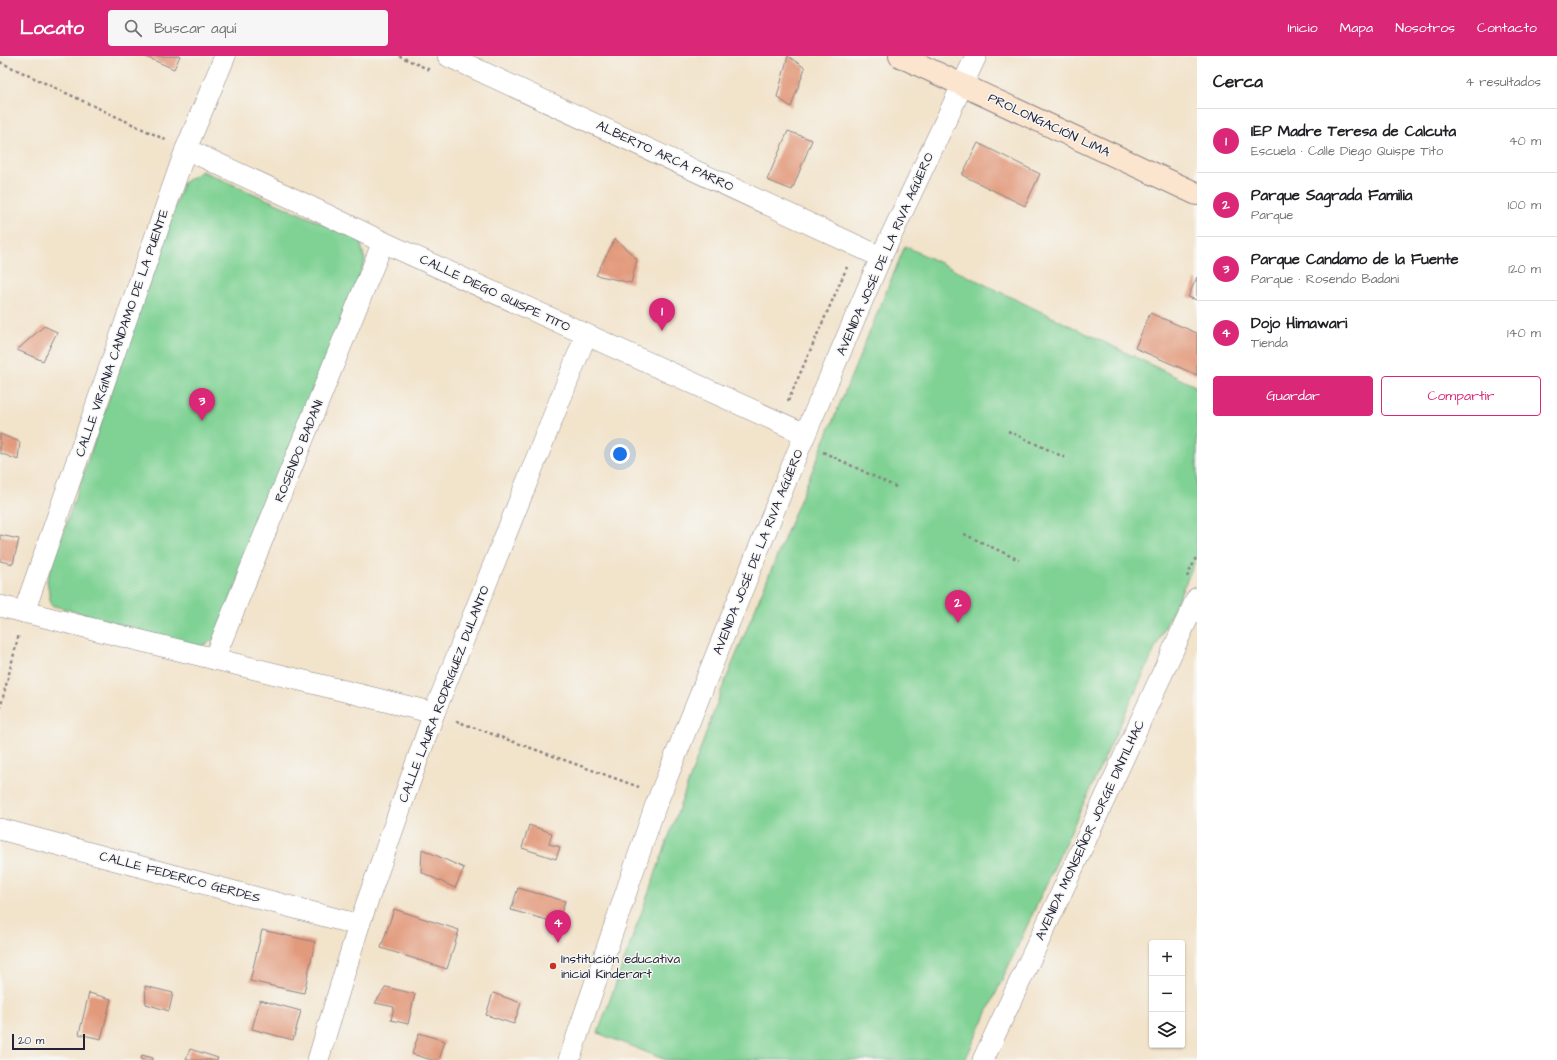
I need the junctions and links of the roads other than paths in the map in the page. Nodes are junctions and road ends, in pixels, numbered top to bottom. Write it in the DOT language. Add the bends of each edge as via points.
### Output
graph roads {
  1 [pos="225,56"];
  2 [pos="448,56"];
  3 [pos="900,56"];
  4 [pos="976,56"];
  5 [pos="962,85"];
  6 [pos="186,150"];
  7 [pos="1197,194"];
  8 [pos="383,242"];
  9 [pos="881,257"];
  10 [pos="586,335"];
  11 [pos="805,434"];
  12 [pos="1197,598"];
  13 [pos="0,606"];
  14 [pos="24,612"];
  15 [pos="1192,624"];
  16 [pos="214,659"];
  17 [pos="434,713"];
  18 [pos="0,829"];
  19 [pos="359,925"];
  20 [pos="318,1060"];
  21 [pos="569,1060"];
  22 [pos="982,1060"];
  1 -- 6 [label="street, CALLE VIRGINIA CANDAMO DE LA PUENTE"];
  2 -- 9 [label="street, ALBERTO ARCA PARRO"];
  3 -- 5 [label="street, PROLONGACIÓN LIMA"];
  4 -- 5 [label="street, AVENIDA JOSÉ DE LA RIVA AGÜERO"];
  5 -- 7 [label="street, PROLONGACIÓN LIMA"];
  5 -- 9 [label="street, AVENIDA JOSÉ DE LA RIVA AGÜERO"];
  6 -- 8 [label="street, CALLE DIEGO QUISPE TITO"];
  6 -- 14 [label="street, CALLE VIRGINIA CANDAMO DE LA PUENTE"];
  8 -- 10 [label="street, CALLE DIEGO QUISPE TITO"];
  8 -- 16 [label="street, ROSENDO BADANI"];
  9 -- 11 [label="street, AVENIDA JOSÉ DE LA RIVA AGÜERO"];
  10 -- 11 [label="street, CALLE DIEGO QUISPE TITO"];
  10 -- 17 [label="street, CALLE LAURA RODRIGUEZ DULANTO"];
  11 -- 21 [label="street, AVENIDA JOSÉ DE LA RIVA AGÜERO" via="655,807"];
  12 -- 15 [label="street, AVENIDA MONSEÑOR JORGE DINTILHAC"];
  13 -- 14 [label="street"];
  14 -- 16 [label="street"];
  15 -- 22 [label="street, AVENIDA MONSEÑOR JORGE DINTILHAC"];
  16 -- 17 [label="street"];
  17 -- 19 [label="street, CALLE LAURA RODRIGUEZ DULANTO"];
  18 -- 19 [label="street, CALLE FEDERICO GERDES"];
  19 -- 20 [label="street, CALLE LAURA RODRIGUEZ DULANTO"];
}
